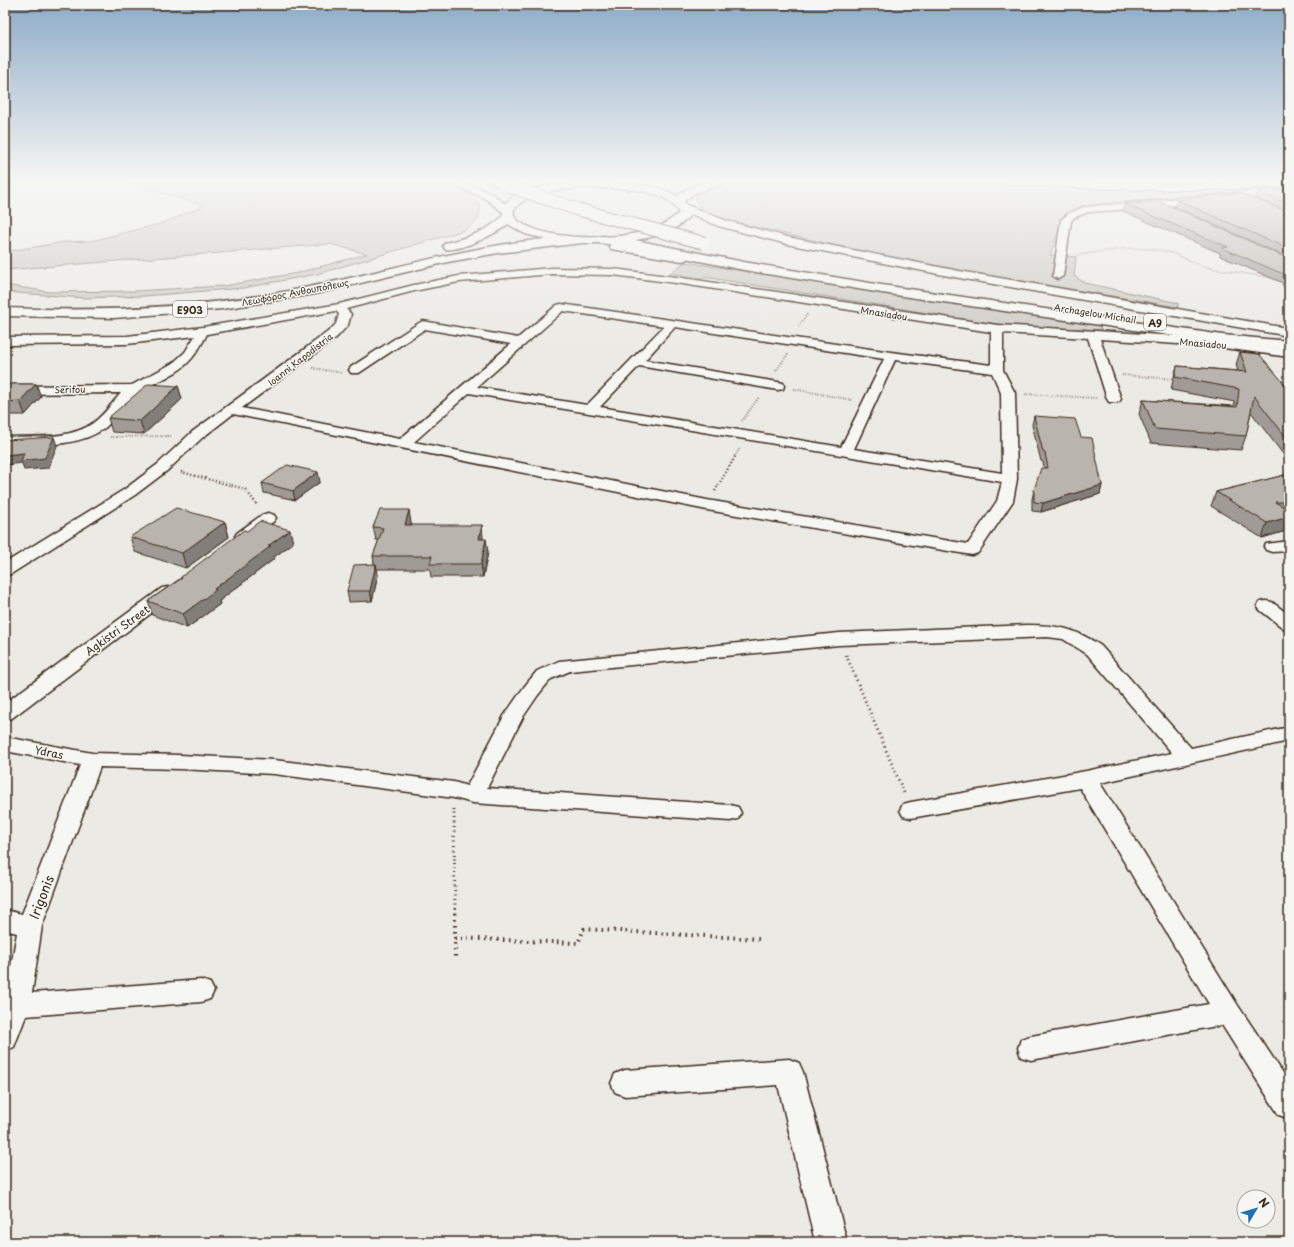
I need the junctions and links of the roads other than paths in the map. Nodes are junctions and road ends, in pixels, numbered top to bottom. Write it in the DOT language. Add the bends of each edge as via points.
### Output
graph roads {
  1 [pos="470,239"];
  2 [pos="575,239"];
  3 [pos="611,239"];
  4 [pos="701,239"];
  5 [pos="704,239"];
  6 [pos="790,239"];
  7 [pos="1063,239"];
  8 [pos="581,240"];
  9 [pos="603,240"];
  10 [pos="749,244"];
  11 [pos="779,259"];
  12 [pos="744,266"];
  13 [pos="372,275"];
  14 [pos="1058,276"];
  15 [pos="1024,298"];
  16 [pos="17,300"];
  17 [pos="339,307"];
  18 [pos="5,312"];
  19 [pos="672,324"];
  20 [pos="997,329"];
  21 [pos="203,331"];
  22 [pos="1289,334"];
  23 [pos="1093,335"];
  24 [pos="5,341"];
  25 [pos="520,342"];
  26 [pos="1289,345"];
  27 [pos="1289,353"];
  28 [pos="891,356"];
  29 [pos="636,362"];
  30 [pos="355,370"];
  31 [pos="997,370"];
  32 [pos="773,385"];
  33 [pos="134,389"];
  34 [pos="466,389"];
  35 [pos="5,390"];
  36 [pos="1114,399"];
  37 [pos="591,409"];
  38 [pos="232,410"];
  39 [pos="5,441"];
  40 [pos="403,444"];
  41 [pos="846,451"];
  42 [pos="1010,479"];
  43 [pos="268,518"];
  44 [pos="230,546"];
  45 [pos="1289,546"];
  46 [pos="1272,547"];
  47 [pos="5,570"];
  48 [pos="178,584"];
  49 [pos="1266,606"];
  50 [pos="1289,624"];
  51 [pos="5,712"];
  52 [pos="1289,734"];
  53 [pos="5,744"];
  54 [pos="1187,757"];
  55 [pos="92,760"];
  56 [pos="1086,779"];
  57 [pos="464,793"];
  58 [pos="911,810"];
  59 [pos="730,813"];
  60 [pos="5,920"];
  61 [pos="30,926"];
  62 [pos="201,990"];
  63 [pos="17,1005"];
  64 [pos="1228,1012"];
  65 [pos="5,1039"];
  66 [pos="1031,1048"];
  67 [pos="625,1083"];
  68 [pos="1289,1106"];
  69 [pos="831,1242"];
  1 -- 16 [label="main road, Λεωφόρος Ανθουπόλεως / E903" via="319,279 208,297 151,302 93,303"];
  2 -- 8 [label="main road"];
  3 -- 9 [label="main road"];
  4 -- 5 [label="main road, bridge" via="713,242"];
  6 -- 22 [label="main road" via="885,260"];
  7 -- 14 [label="street"];
  8 -- 9 [label="main road"];
  8 -- 13 [label="main road, Λεωφόρος Ανθουπόλεως / E903" via="502,248"];
  9 -- 12 [label="main road"];
  10 -- 15 [label="main road, A9"];
  11 -- 15 [label="main road, A9"];
  12 -- 13 [label="main road" via="624,247 579,246 486,255"];
  12 -- 26 [label="main road" via="1012,309 1223,339"];
  13 -- 18 [label="main road, Λεωφόρος Ανθουπόλεως / E903" via="295,294 191,309 87,315"];
  15 -- 22 [label="main road, Archagelou Michail / A9"];
  15 -- 26 [label="main road, Archagelou Michail / A9"];
  17 -- 20 [label="street, Mnasiadou" via="459,279 552,271 613,272"];
  17 -- 21 [label="street"];
  17 -- 38 [label="street, Ioanni Kapodistria" via="345,314 342,325 293,366"];
  19 -- 25 [label="street" via="561,307"];
  19 -- 28 [label="street"];
  19 -- 29 [label="street"];
  20 -- 23 [label="street, Mnasiadou"];
  20 -- 31 [label="street"];
  21 -- 24 [label="street" via="127,340"];
  21 -- 33 [label="street" via="192,351 182,362 163,375"];
  23 -- 27 [label="street, Mnasiadou" via="1209,342"];
  23 -- 36 [label="street"];
  25 -- 30 [label="street" via="423,325"];
  25 -- 34 [label="street"];
  28 -- 31 [label="street"];
  28 -- 41 [label="street"];
  29 -- 32 [label="street"];
  29 -- 37 [label="street"];
  31 -- 42 [label="street" via="1008,394"];
  33 -- 35 [label="street, Serifou"];
  33 -- 39 [label="street" via="90,431 57,439"];
  34 -- 37 [label="street"];
  34 -- 40 [label="street"];
  37 -- 41 [label="street"];
  38 -- 40 [label="street"];
  38 -- 47 [label="street, Ioanni Kapodistria" via="130,492"];
  40 -- 42 [label="street" via="707,505 972,550 1005,501"];
  41 -- 42 [label="street"];
  43 -- 44 [label="street"];
  45 -- 46 [label="street"];
  48 -- 51 [label="street, Agkistri Street"];
  49 -- 50 [label="street"];
  52 -- 54 [label="street"];
  53 -- 55 [label="street, Ydras"];
  54 -- 56 [label="street"];
  54 -- 57 [label="street" via="1094,650 1079,638 1059,631 839,639 566,665 544,675 531,691"];
  55 -- 57 [label="street, Ydras" via="274,767"];
  55 -- 61 [label="street, Irigonis"];
  56 -- 58 [label="street"];
  56 -- 64 [label="street"];
  57 -- 59 [label="street, Ydras"];
  60 -- 61 [label="street"];
  61 -- 63 [label="street, Irigonis"];
  62 -- 63 [label="street"];
  63 -- 65 [label="street, Irigonis"];
  64 -- 66 [label="street"];
  64 -- 68 [label="street"];
  67 -- 69 [label="street" via="789,1072"];
}
